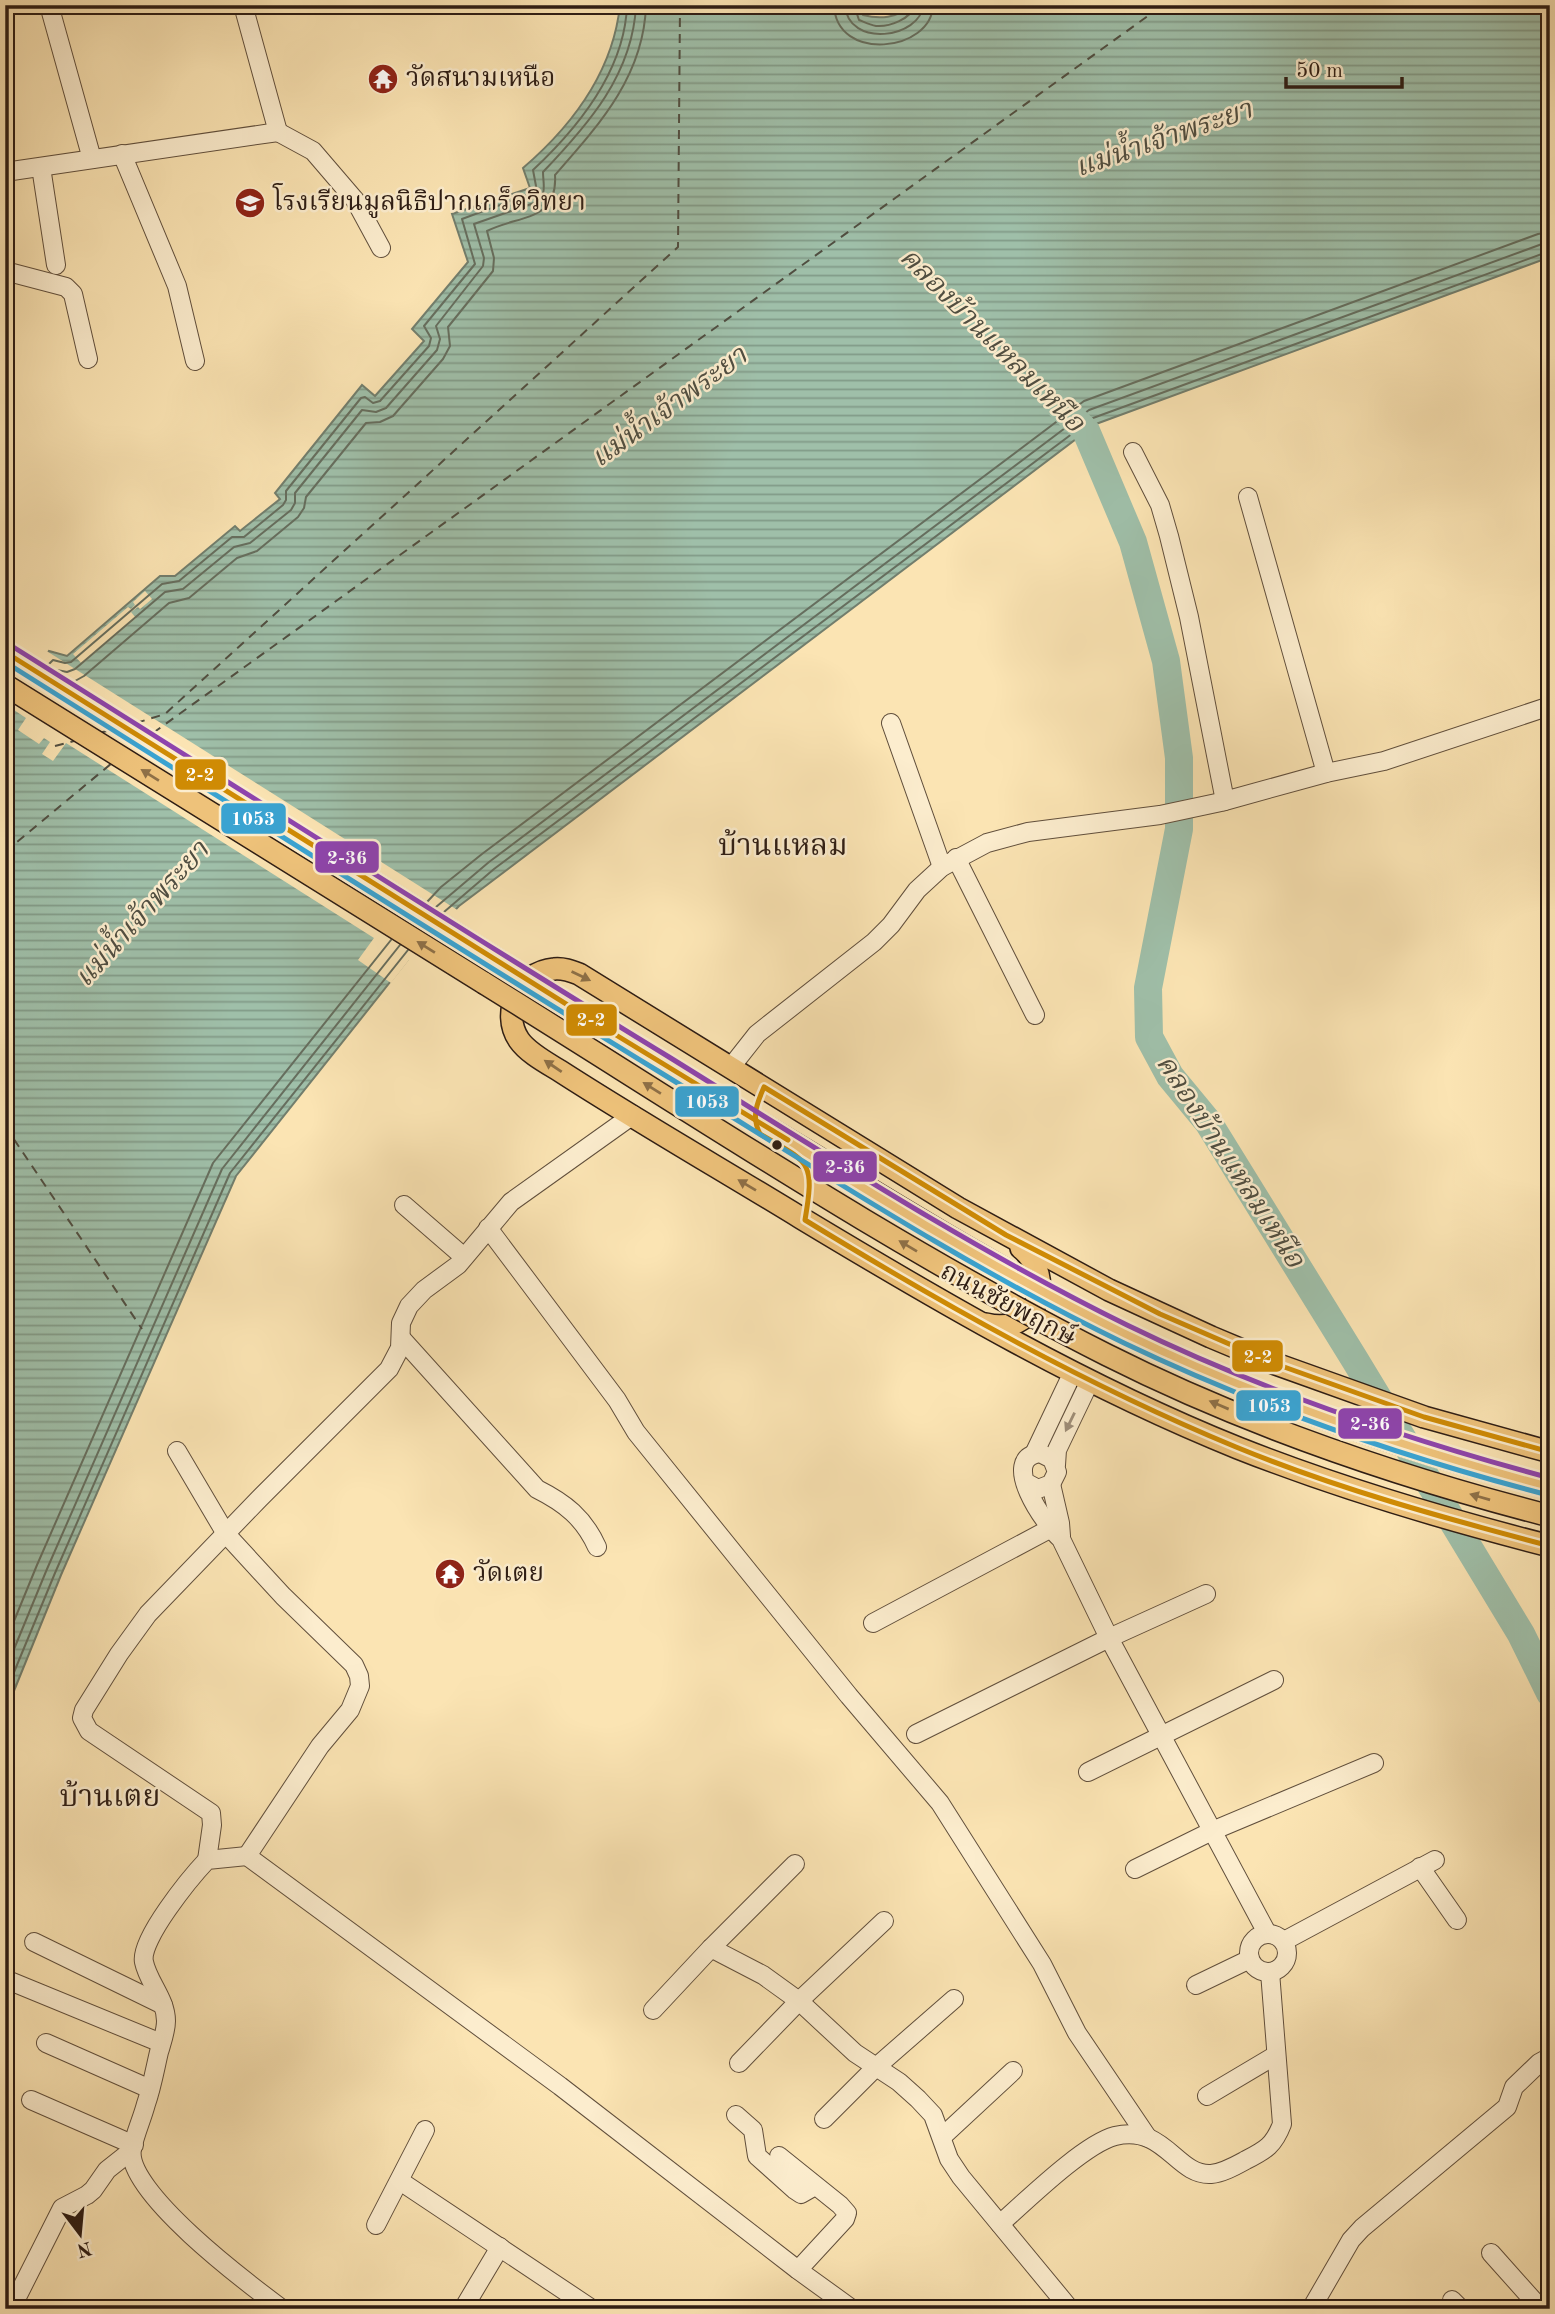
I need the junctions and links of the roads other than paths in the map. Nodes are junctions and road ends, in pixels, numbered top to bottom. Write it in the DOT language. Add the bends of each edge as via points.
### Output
graph roads {
  1 [pos="12,5"];
  2 [pos="49,5"];
  3 [pos="243,5"];
  4 [pos="5,8"];
  5 [pos="278,132"];
  6 [pos="122,154"];
  7 [pos="92,159"];
  8 [pos="41,167"];
  9 [pos="5,172"];
  10 [pos="381,248"];
  11 [pos="56,265"];
  12 [pos="5,271"];
  13 [pos="88,359"];
  14 [pos="195,361"];
  15 [pos="1133,452"];
  16 [pos="1248,497"];
  17 [pos="5,652"];
  18 [pos="5,685"];
  19 [pos="1550,706"];
  20 [pos="891,723"];
  21 [pos="1326,773"];
  22 [pos="1217,803"];
  23 [pos="949,862"];
  24 [pos="1035,1014"];
  25 [pos="730,1067"];
  26 [pos="633,1115"];
  27 [pos="404,1206"];
  28 [pos="488,1228"];
  29 [pos="1006,1235"];
  30 [pos="464,1257"];
  31 [pos="973,1321"];
  32 [pos="401,1338"];
  33 [pos="1081,1376"];
  34 [pos="177,1451"];
  35 [pos="1550,1452"];
  36 [pos="1034,1454"];
  37 [pos="1056,1465"];
  38 [pos="1025,1482"];
  39 [pos="1051,1485"];
  40 [pos="1550,1487"];
  41 [pos="1548,1515"];
  42 [pos="1057,1530"];
  43 [pos="226,1534"];
  44 [pos="1550,1546"];
  45 [pos="597,1547"];
  46 [pos="1206,1594"];
  47 [pos="873,1623"];
  48 [pos="1109,1638"];
  49 [pos="1274,1679"];
  50 [pos="916,1734"];
  51 [pos="1161,1736"];
  52 [pos="1374,1763"];
  53 [pos="1088,1772"];
  54 [pos="1212,1831"];
  55 [pos="247,1856"];
  56 [pos="207,1860"];
  57 [pos="795,1864"];
  58 [pos="1135,1870"];
  59 [pos="1457,1920"];
  60 [pos="884,1921"];
  61 [pos="1267,1933"];
  62 [pos="1284,1941"];
  63 [pos="34,1942"];
  64 [pos="712,1948"];
  65 [pos="1250,1959"];
  66 [pos="1270,1972"];
  67 [pos="5,1979"];
  68 [pos="1196,1984"];
  69 [pos="954,1999"];
  70 [pos="799,2001"];
  71 [pos="163,2005"];
  72 [pos="653,2010"];
  73 [pos="46,2043"];
  74 [pos="161,2043"];
  75 [pos="1276,2055"];
  76 [pos="1550,2057"];
  77 [pos="739,2063"];
  78 [pos="875,2067"];
  79 [pos="1013,2071"];
  80 [pos="150,2089"];
  81 [pos="1207,2095"];
  82 [pos="31,2100"];
  83 [pos="736,2115"];
  84 [pos="824,2119"];
  85 [pos="425,2130"];
  86 [pos="942,2137"];
  87 [pos="1148,2138"];
  88 [pos="132,2148"];
  89 [pos="779,2156"];
  90 [pos="400,2180"];
  91 [pos="816,2186"];
  92 [pos="1000,2224"];
  93 [pos="376,2225"];
  94 [pos="500,2247"];
  95 [pos="1491,2253"];
  96 [pos="798,2270"];
  97 [pos="582,2306"];
  98 [pos="11,2309"];
  99 [pos="282,2309"];
  100 [pos="463,2309"];
  101 [pos="852,2309"];
  102 [pos="1070,2309"];
  103 [pos="1311,2309"];
  104 [pos="1541,2309"];
  1 -- 4 [label="street"];
  2 -- 7 [label="street"];
  3 -- 5 [label="street"];
  5 -- 6 [label="street"];
  5 -- 10 [label="street" via="313,151 355,200"];
  6 -- 7 [label="street"];
  6 -- 14 [label="street" via="177,286"];
  7 -- 8 [label="street"];
  8 -- 9 [label="street"];
  8 -- 11 [label="street"];
  12 -- 13 [label="street" via="66,287 73,294"];
  15 -- 22 [label="street" via="1160,505 1179,575 1212,730"];
  16 -- 21 [label="street"];
  17 -- 40 [label="main road, ถนนชัยพฤกษ์, bridge" via="973,1252 1121,1331 1241,1385 1440,1457"];
  41 -- 18 [label="main road, ถนนชัยพฤกษ์, one-way, bridge" via="1438,1485 1307,1441 1108,1356 964,1279"];
  19 -- 21 [label="street" via="1384,761"];
  20 -- 23 [label="street"];
  21 -- 22 [label="street"];
  22 -- 23 [label="street" via="1028,832 987,843"];
  23 -- 24 [label="street"];
  23 -- 25 [label="street" via="917,890 874,942 757,1034"];
  26 -- 25 [label="main road, ถนนชัยพฤกษ์, one-way" via="559,1070 522,1044 513,1031 511,1008 520,988 537,973 564,969 579,974"];
  25 -- 29 [label="main road, ถนนชัยพฤกษ์"];
  26 -- 28 [label="street" via="520,1195"];
  31 -- 26 [label="main road, ถนนชัยพฤกษ์, one-way"];
  27 -- 30 [label="street"];
  28 -- 30 [label="street"];
  28 -- 87 [label="street" via="636,1432 940,1803 1042,1964 1084,2044"];
  29 -- 31 [label="main road" via="1031,1258 1039,1297 1022,1320 1009,1326"];
  29 -- 35 [label="main road, ถนนชัยพฤกษ์" via="1160,1314 1273,1363 1413,1412"];
  30 -- 32 [label="street" via="409,1306 401,1323"];
  31 -- 33 [label="main road, ถนนชัยพฤกษ์"];
  32 -- 43 [label="street" via="390,1369"];
  32 -- 45 [label="street" via="537,1489 575,1513"];
  33 -- 36 [label="street"];
  33 -- 37 [label="street, one-way"];
  33 -- 44 [label="main road, ถนนชัยพฤกษ์" via="1237,1448 1382,1500"];
  34 -- 43 [label="street"];
  36 -- 37 [label="street" via="1047,1455"];
  36 -- 38 [label="street" via="1023,1463"];
  37 -- 39 [label="street"];
  38 -- 39 [label="street" via="1038,1489"];
  38 -- 42 [label="street"];
  39 -- 42 [label="street"];
  42 -- 47 [label="street"];
  42 -- 48 [label="street"];
  43 -- 55 [label="street" via="354,1665 359,1676 351,1710 320,1746"];
  43 -- 56 [label="street" via="148,1614 82,1718 89,1731 211,1813"];
  46 -- 48 [label="street"];
  48 -- 50 [label="street"];
  48 -- 51 [label="street"];
  49 -- 51 [label="street"];
  51 -- 53 [label="street"];
  51 -- 54 [label="street"];
  52 -- 54 [label="street"];
  54 -- 58 [label="street"];
  54 -- 61 [label="street"];
  55 -- 56 [label="street"];
  55 -- 96 [label="street" via="560,2086"];
  56 -- 71 [label="street" via="189,1879 143,1951"];
  57 -- 64 [label="street"];
  59 -- 62 [label="street" via="1427,1863"];
  60 -- 70 [label="street"];
  61 -- 62 [label="street"];
  61 -- 65 [label="street" via="1254,1939"];
  62 -- 66 [label="street" via="1286,1961"];
  63 -- 71 [label="street"];
  64 -- 70 [label="street"];
  64 -- 72 [label="street"];
  65 -- 66 [label="street" via="1258,1969"];
  65 -- 68 [label="street"];
  66 -- 75 [label="street"];
  67 -- 74 [label="street"];
  69 -- 78 [label="street"];
  70 -- 77 [label="street"];
  70 -- 78 [label="street"];
  71 -- 74 [label="street" via="166,2021"];
  73 -- 80 [label="street"];
  74 -- 80 [label="street"];
  75 -- 81 [label="street"];
  75 -- 87 [label="street" via="1282,2124 1275,2141 1260,2153 1209,2174 1191,2170 1168,2148"];
  76 -- 103 [label="street" via="1514,2087 1507,2107 1362,2228"];
  78 -- 84 [label="street"];
  78 -- 86 [label="street" via="918,2099 933,2115"];
  79 -- 86 [label="street"];
  80 -- 88 [label="street"];
  82 -- 88 [label="street"];
  83 -- 91 [label="street" via="753,2130 757,2156 785,2182 801,2194"];
  85 -- 90 [label="street"];
  86 -- 92 [label="street" via="961,2177"];
  87 -- 92 [label="street" via="1132,2133 1112,2136 1086,2150"];
  88 -- 98 [label="street" via="93,2190 62,2208"];
  88 -- 99 [label="street" via="138,2172 157,2199 191,2235"];
  89 -- 91 [label="street"];
  90 -- 93 [label="street"];
  90 -- 94 [label="street"];
  91 -- 96 [label="street" via="847,2213"];
  92 -- 102 [label="street"];
  94 -- 97 [label="street"];
  94 -- 100 [label="street"];
  95 -- 104 [label="street"];
  96 -- 101 [label="street"];
}
